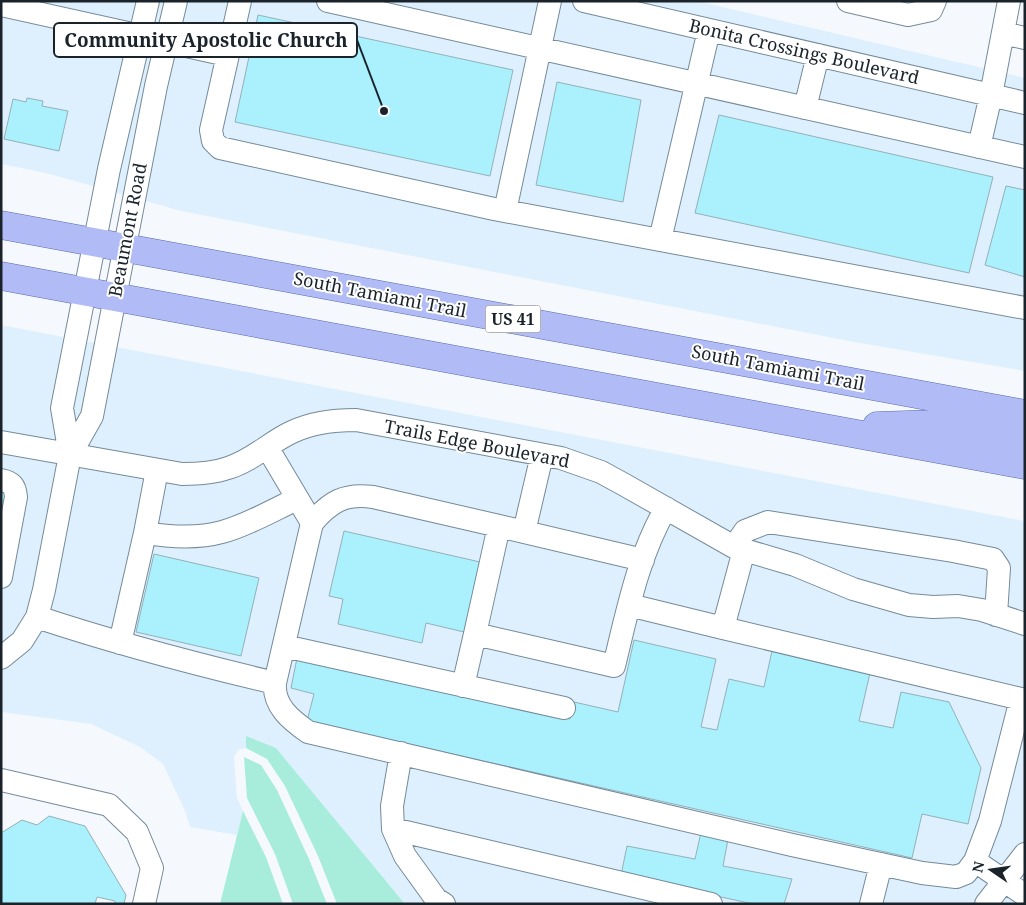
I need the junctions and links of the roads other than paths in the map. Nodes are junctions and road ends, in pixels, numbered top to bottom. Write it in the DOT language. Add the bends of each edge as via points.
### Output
graph roads {
  1 [pos="148,1"];
  2 [pos="176,1"];
  3 [pos="240,1"];
  4 [pos="328,1"];
  5 [pos="550,1"];
  6 [pos="584,1"];
  7 [pos="848,1"];
  8 [pos="935,1"];
  9 [pos="1009,1"];
  10 [pos="1,5"];
  11 [pos="709,30"];
  12 [pos="1003,33"];
  13 [pos="140,37"];
  14 [pos="1025,38"];
  15 [pos="166,43"];
  16 [pos="540,48"];
  17 [pos="227,55"];
  18 [pos="818,55"];
  19 [pos="696,84"];
  20 [pos="991,95"];
  21 [pos="1025,103"];
  22 [pos="805,108"];
  23 [pos="979,147"];
  24 [pos="1025,157"];
  25 [pos="505,211"];
  26 [pos="1,225"];
  27 [pos="660,240"];
  28 [pos="94,242"];
  29 [pos="125,247"];
  30 [pos="1,276"];
  31 [pos="84,291"];
  32 [pos="115,297"];
  33 [pos="1025,308"];
  34 [pos="1025,414"];
  35 [pos="828,428"];
  36 [pos="1025,440"];
  37 [pos="1,442"];
  38 [pos="267,447"];
  39 [pos="70,454"];
  40 [pos="542,455"];
  41 [pos="1025,465"];
  42 [pos="157,470"];
  43 [pos="1,480"];
  44 [pos="298,499"];
  45 [pos="666,508"];
  46 [pos="312,524"];
  47 [pos="499,526"];
  48 [pos="524,532"];
  49 [pos="145,533"];
  50 [pos="739,548"];
  51 [pos="643,560"];
  52 [pos="1,578"];
  53 [pos="630,605"];
  54 [pos="996,614"];
  55 [pos="37,617"];
  56 [pos="1025,624"];
  57 [pos="722,628"];
  58 [pos="475,634"];
  59 [pos="120,643"];
  60 [pos="284,646"];
  61 [pos="1,658"];
  62 [pos="275,683"];
  63 [pos="463,686"];
  64 [pos="1023,699"];
  65 [pos="564,708"];
  66 [pos="401,754"];
  67 [pos="1,780"];
  68 [pos="393,829"];
  69 [pos="1025,854"];
  70 [pos="975,860"];
  71 [pos="881,864"];
  72 [pos="1005,882"];
  73 [pos="1025,896"];
  74 [pos="703,903"];
  75 [pos="144,904"];
  76 [pos="444,904"];
  77 [pos="871,904"];
  78 [pos="986,904"];
  79 [pos="1018,904"];
  1 -- 13 [label="street, Beaumont Road"];
  2 -- 15 [label="street, Beaumont Road"];
  3 -- 17 [label="street"];
  4 -- 16 [label="street"];
  5 -- 16 [label="street"];
  6 -- 11 [label="street, Bonita Crossings Boulevard"];
  7 -- 8 [label="street" via="908,15 931,10"];
  9 -- 12 [label="street"];
  10 -- 13 [label="street"];
  11 -- 18 [label="street, Bonita Crossings Boulevard"];
  11 -- 19 [label="street"];
  12 -- 14 [label="street"];
  12 -- 20 [label="street"];
  13 -- 15 [label="street"];
  13 -- 28 [label="street, Beaumont Road"];
  15 -- 17 [label="street"];
  15 -- 29 [label="street, Beaumont Road"];
  16 -- 19 [label="street"];
  16 -- 25 [label="street"];
  17 -- 25 [label="street" via="211,130 213,141 220,148"];
  18 -- 20 [label="street, Bonita Crossings Boulevard"];
  18 -- 22 [label="street"];
  19 -- 22 [label="street"];
  19 -- 27 [label="street"];
  20 -- 21 [label="street, Bonita Crossings Boulevard"];
  20 -- 23 [label="street"];
  22 -- 23 [label="street"];
  23 -- 24 [label="street"];
  25 -- 27 [label="street"];
  26 -- 28 [label="main road, South Tamiami Trail / US 41"];
  27 -- 33 [label="street"];
  28 -- 29 [label="main road, South Tamiami Trail / US 41"];
  28 -- 31 [label="street, Beaumont Road"];
  29 -- 32 [label="street, Beaumont Road"];
  29 -- 34 [label="main road, South Tamiami Trail / US 41"];
  30 -- 31 [label="main road"];
  31 -- 32 [label="main road"];
  31 -- 39 [label="street, Beaumont Road" via="62,408"];
  32 -- 35 [label="main road"];
  32 -- 39 [label="street, Beaumont Road" via="92,416"];
  35 -- 36 [label="main road" via="936,424"];
  35 -- 41 [label="main road"];
  37 -- 39 [label="street, Trails Edge Boulevard"];
  38 -- 40 [label="street, Trails Edge Boulevard" via="291,432 311,425 332,420 356,420"];
  38 -- 42 [label="street, Trails Edge Boulevard" via="229,468 206,473"];
  38 -- 44 [label="street"];
  39 -- 42 [label="street, Trails Edge Boulevard"];
  39 -- 55 [label="street, Beaumont Road"];
  40 -- 45 [label="street, Trails Edge Boulevard" via="601,472"];
  40 -- 48 [label="street"];
  42 -- 49 [label="street"];
  43 -- 52 [label="street" via="11,482 16,497"];
  44 -- 46 [label="street"];
  44 -- 49 [label="street" via="221,532 174,537"];
  45 -- 50 [label="street, Trails Edge Boulevard"];
  45 -- 51 [label="street"];
  46 -- 47 [label="street" via="334,502 359,495"];
  46 -- 60 [label="street"];
  47 -- 48 [label="street"];
  47 -- 58 [label="street"];
  48 -- 51 [label="street"];
  49 -- 59 [label="street"];
  50 -- 54 [label="street, Trails Edge Boulevard" via="796,565 853,589 909,605 958,606"];
  50 -- 54 [label="street" via="745,531 768,522 993,560 999,568"];
  50 -- 57 [label="street"];
  51 -- 53 [label="street"];
  53 -- 57 [label="street"];
  53 -- 58 [label="street" via="614,666"];
  54 -- 56 [label="street, Trails Edge Boulevard"];
  55 -- 59 [label="street"];
  55 -- 61 [label="street, Beaumont Road" via="22,641"];
  57 -- 64 [label="street"];
  58 -- 63 [label="street"];
  59 -- 62 [label="street"];
  60 -- 62 [label="street"];
  60 -- 63 [label="street"];
  62 -- 66 [label="street" via="277,701 296,724 308,732"];
  63 -- 65 [label="street"];
  64 -- 70 [label="street" via="990,821"];
  66 -- 68 [label="street" via="392,806"];
  66 -- 71 [label="street"];
  67 -- 75 [label="street" via="109,805 136,832 152,868"];
  68 -- 74 [label="street"];
  68 -- 76 [label="street" via="405,856 436,899"];
  69 -- 72 [label="street"];
  70 -- 71 [label="street" via="966,873 956,877"];
  70 -- 72 [label="street"];
  71 -- 77 [label="street"];
  72 -- 73 [label="street"];
  72 -- 78 [label="street"];
  73 -- 79 [label="street"];
}
